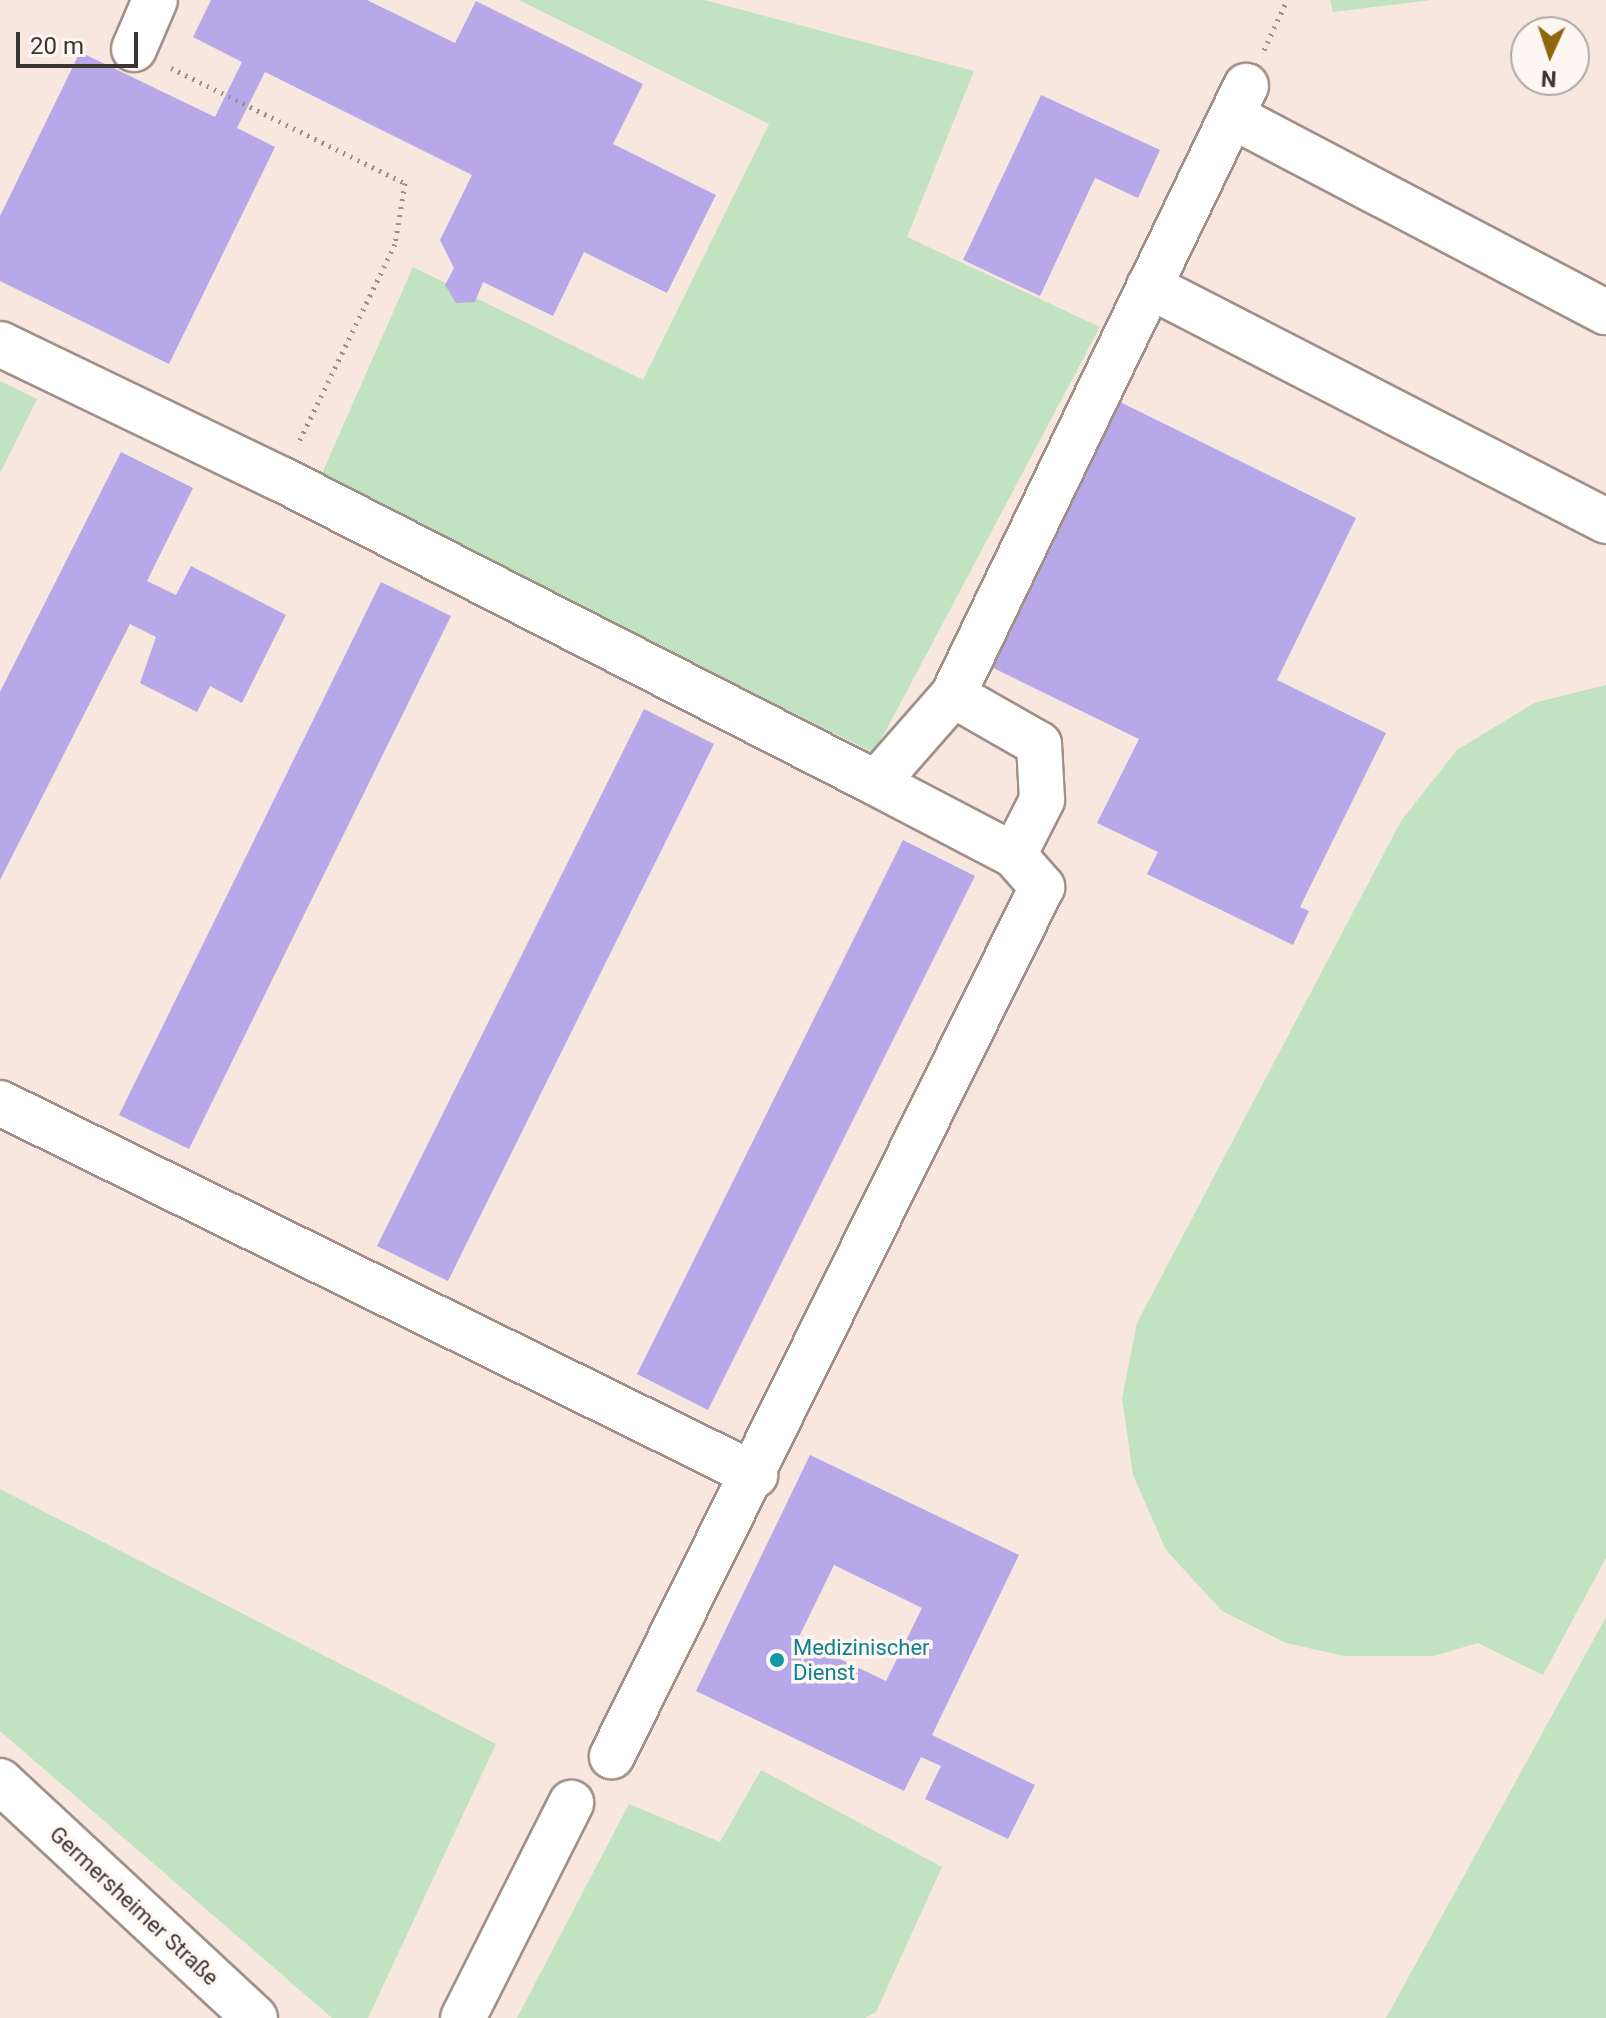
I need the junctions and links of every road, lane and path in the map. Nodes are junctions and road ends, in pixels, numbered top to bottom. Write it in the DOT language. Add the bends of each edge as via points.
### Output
graph roads {
  1 [pos="155,0"];
  2 [pos="1287,0"];
  3 [pos="134,49"];
  4 [pos="1239,101"];
  5 [pos="1149,286"];
  6 [pos="1606,312"];
  7 [pos="0,344"];
  8 [pos="281,479"];
  9 [pos="1606,521"];
  10 [pos="953,695"];
  11 [pos="876,783"];
  12 [pos="1014,855"];
  13 [pos="0,1103"];
  14 [pos="755,1475"];
  15 [pos="612,1756"];
  16 [pos="4,1795"];
  17 [pos="571,1803"];
  18 [pos="255,2018"];
  19 [pos="463,2018"];
  1 -- 3 [label="street"];
  2 -- 4 [label="path"];
  3 -- 8 [label="path" via="405,183 395,244"];
  4 -- 5 [label="street"];
  4 -- 6 [label="street"];
  5 -- 9 [label="street"];
  5 -- 10 [label="street"];
  7 -- 8 [label="street"];
  8 -- 11 [label="street"];
  10 -- 11 [label="street"];
  10 -- 12 [label="street" via="1039,744 1042,800"];
  11 -- 12 [label="street"];
  12 -- 14 [label="street" via="1042,887"];
  13 -- 14 [label="street"];
  14 -- 15 [label="street"];
  16 -- 18 [label="street, Germersheimer Straße"];
  17 -- 19 [label="street"];
}
